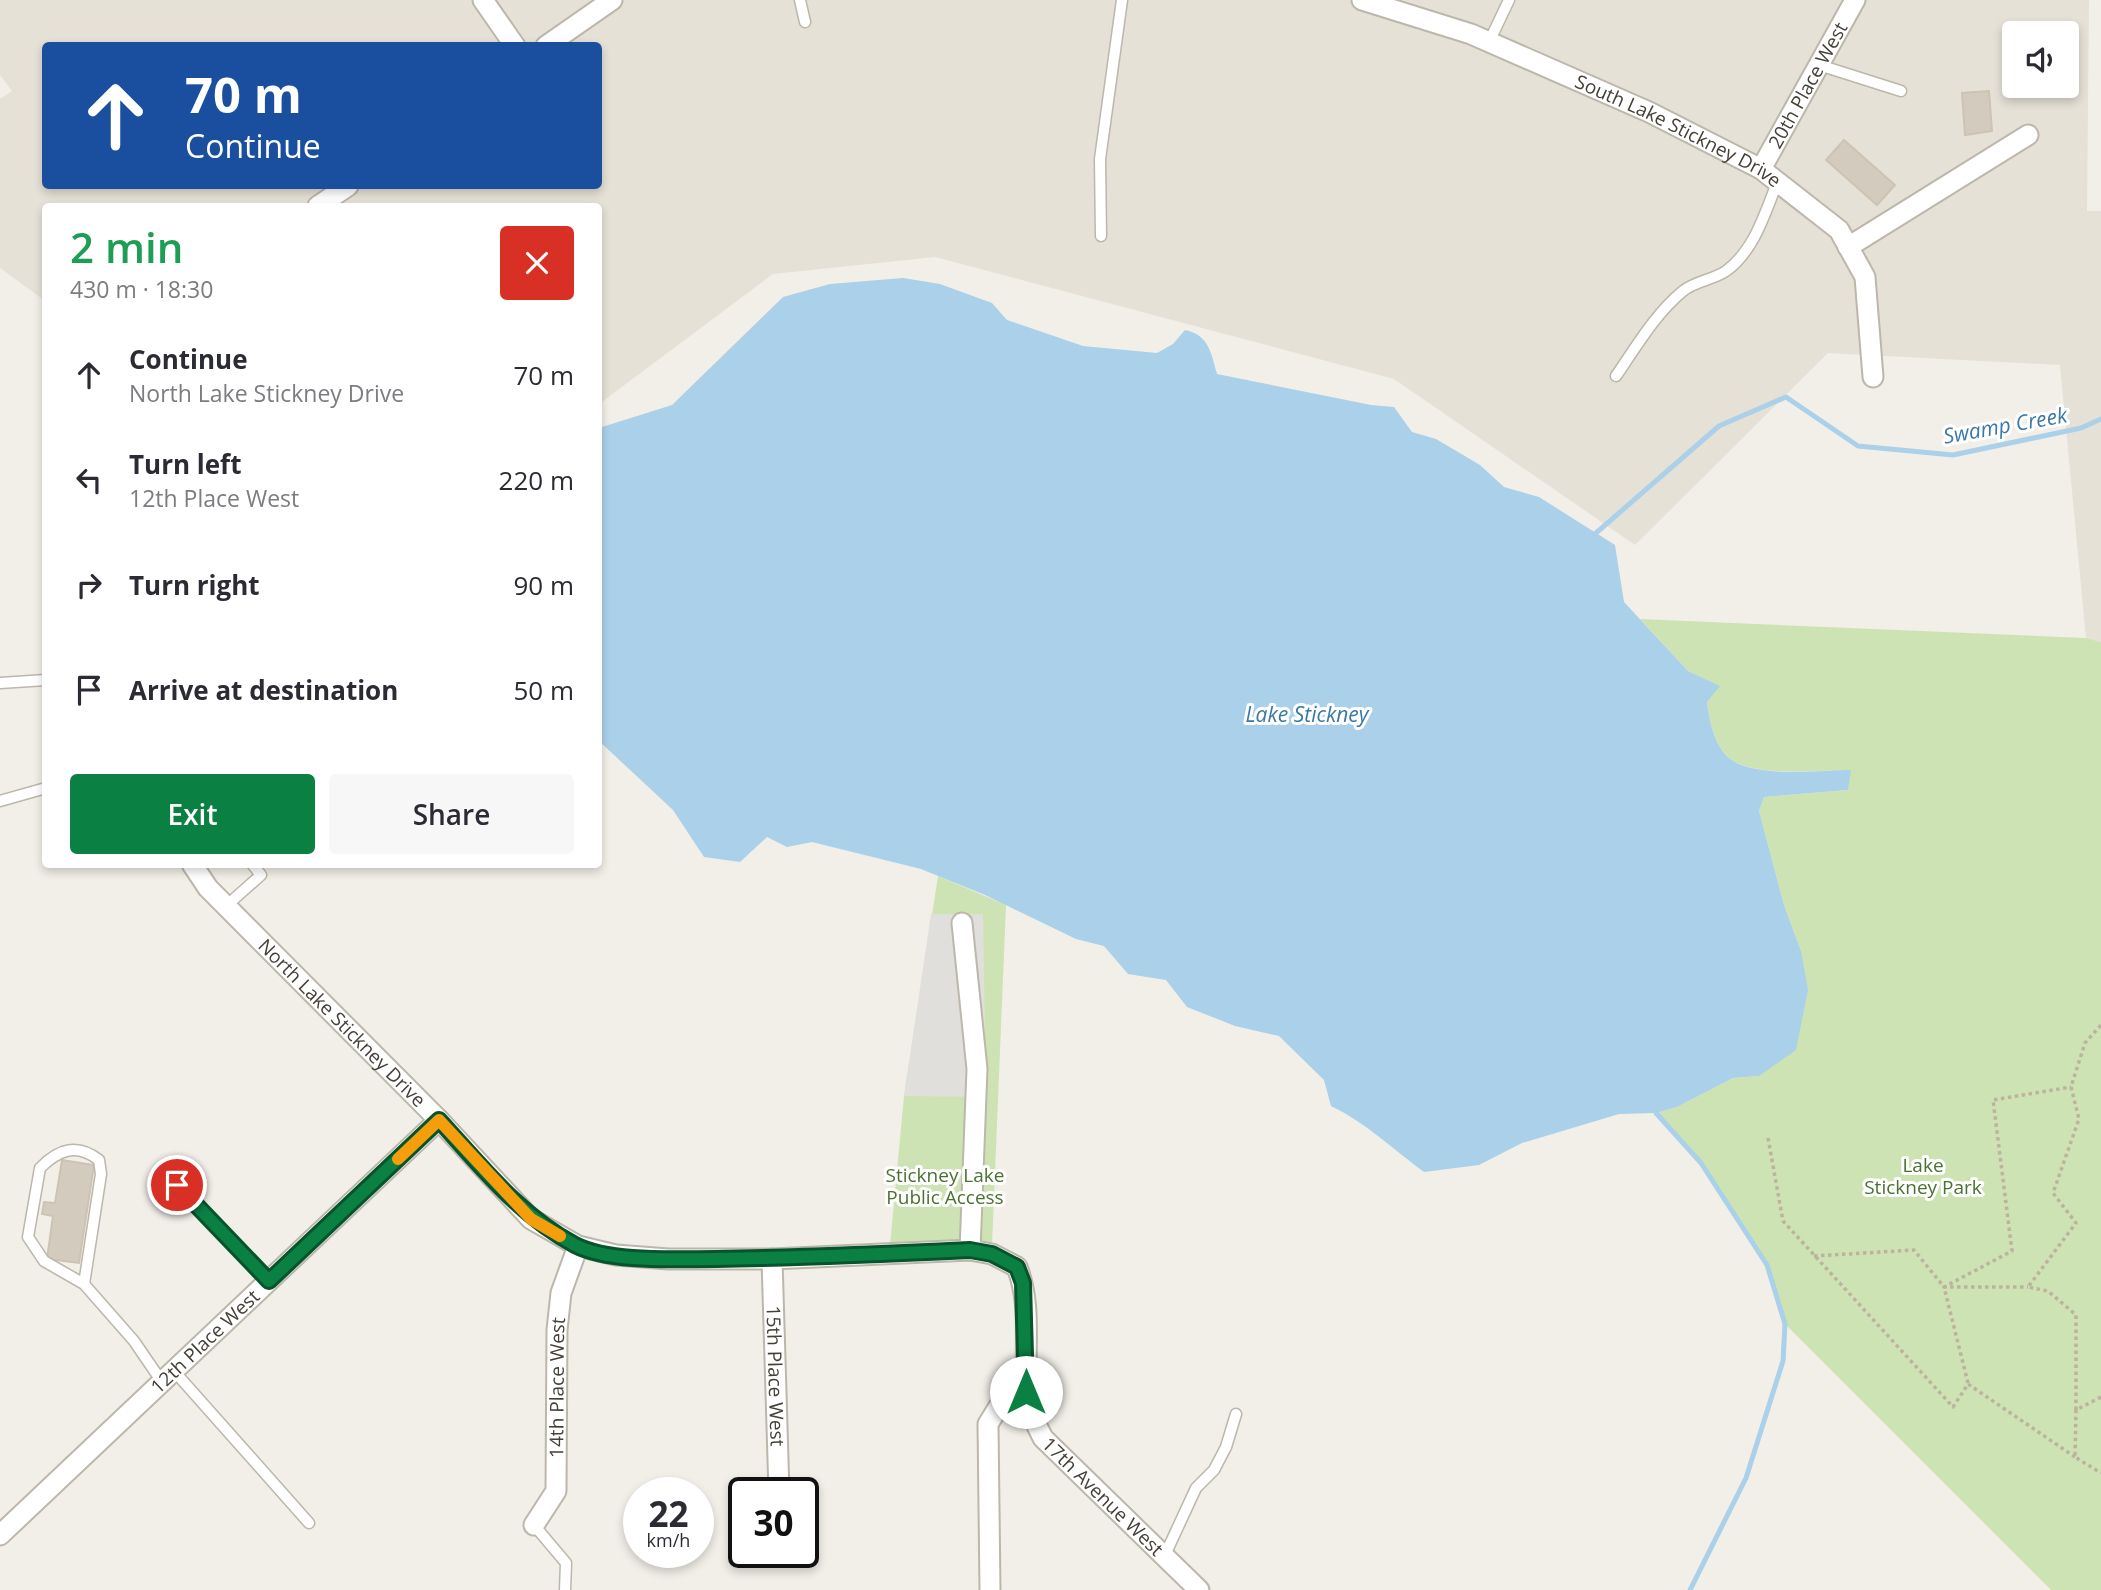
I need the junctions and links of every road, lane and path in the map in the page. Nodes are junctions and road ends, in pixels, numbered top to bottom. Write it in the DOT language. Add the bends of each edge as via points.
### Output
graph roads {
  1 [pos="483,0"];
  2 [pos="612,0"];
  3 [pos="800,0"];
  4 [pos="1122,0"];
  5 [pos="1509,0"];
  6 [pos="1855,0"];
  7 [pos="1370,1"];
  8 [pos="805,22"];
  9 [pos="512,42"];
  10 [pos="552,42"];
  11 [pos="1489,42"];
  12 [pos="1819,65"];
  13 [pos="1901,91"];
  14 [pos="2028,135"];
  15 [pos="1761,169"];
  16 [pos="1777,183"];
  17 [pos="344,189"];
  18 [pos="322,203"];
  19 [pos="1101,236"];
  20 [pos="1848,247"];
  21 [pos="1616,376"];
  22 [pos="1873,377"];
  23 [pos="42,680"];
  24 [pos="0,683"];
  25 [pos="42,789"];
  26 [pos="0,801"];
  27 [pos="195,868"];
  28 [pos="255,868"];
  29 [pos="226,906"];
  30 [pos="962,923"];
  31 [pos="2101,1026"];
  32 [pos="2071,1087"];
  33 [pos="439,1120"];
  34 [pos="1768,1138"];
  35 [pos="177,1185"];
  36 [pos="578,1246"];
  37 [pos="970,1250"];
  38 [pos="1814,1256"];
  39 [pos="772,1259"];
  40 [pos="269,1281"];
  41 [pos="84,1284"];
  42 [pos="1944,1287"];
  43 [pos="2028,1287"];
  44 [pos="168,1376"];
  45 [pos="1968,1384"];
  46 [pos="1026,1392"];
  47 [pos="2101,1397"];
  48 [pos="2076,1410"];
  49 [pos="1236,1414"];
  50 [pos="2075,1457"];
  51 [pos="2101,1473"];
  52 [pos="779,1477"];
  53 [pos="310,1524"];
  54 [pos="534,1525"];
  55 [pos="0,1535"];
  56 [pos="1165,1555"];
  57 [pos="565,1590"];
  58 [pos="990,1590"];
  59 [pos="1199,1590"];
  1 -- 9 [label="street"];
  2 -- 10 [label="street"];
  3 -- 8 [label="lane"];
  4 -- 19 [label="lane" via="1100,159"];
  5 -- 11 [label="lane"];
  6 -- 12 [label="street, 20th Place West"];
  7 -- 11 [label="street, South Lake Stickney Drive"];
  11 -- 15 [label="street, South Lake Stickney Drive" via="1649,112"];
  12 -- 13 [label="lane"];
  12 -- 15 [label="street, 20th Place West"];
  14 -- 20 [label="street"];
  15 -- 16 [label="street, South Lake Stickney Drive"];
  16 -- 20 [label="street, South Lake Stickney Drive" via="1839,230"];
  16 -- 21 [label="lane" via="1741,257 1726,271 1684,290 1653,323"];
  17 -- 18 [label="street"];
  20 -- 22 [label="street, South Lake Stickney Drive" via="1865,277"];
  23 -- 24 [label="lane"];
  25 -- 26 [label="lane"];
  27 -- 29 [label="street, North Lake Stickney Drive"];
  28 -- 29 [label="lane" via="261,875"];
  29 -- 33 [label="street, North Lake Stickney Drive"];
  30 -- 37 [label="street" via="977,1069"];
  31 -- 32 [label="path" via="2085,1043"];
  32 -- 42 [label="path" via="1993,1100 2012,1251"];
  32 -- 43 [label="path" via="2079,1119 2053,1193 2076,1223"];
  33 -- 36 [label="street, North Lake Stickney Drive" via="531,1219"];
  33 -- 40 [label="street, 12th Place West"];
  34 -- 38 [label="path" via="1783,1221"];
  35 -- 40 [label="lane"];
  36 -- 39 [label="street, North Lake Stickney Drive" via="668,1259"];
  36 -- 54 [label="street, 14th Place West" via="561,1293 558,1318 556,1491"];
  37 -- 39 [label="street, North Lake Stickney Drive"];
  37 -- 46 [label="street, 17th Avenue West" via="992,1254 1017,1267 1023,1283"];
  38 -- 42 [label="path" via="1914,1251"];
  38 -- 45 [label="path" via="1953,1407"];
  39 -- 52 [label="street, 15th Place West"];
  40 -- 44 [label="street, 12th Place West"];
  41 -- 41 [label="lane" via="100,1160 72,1148 62,1150 40,1168 28,1237 44,1261"];
  41 -- 44 [label="lane"];
  42 -- 43 [label="path"];
  42 -- 45 [label="path"];
  43 -- 48 [label="path" via="2048,1292 2076,1315"];
  44 -- 53 [label="lane"];
  44 -- 55 [label="street, 12th Place West"];
  45 -- 50 [label="path"];
  46 -- 56 [label="street, 17th Avenue West" via="1031,1417 1043,1438"];
  46 -- 58 [label="street" via="1001,1403 988,1424"];
  47 -- 48 [label="path"];
  48 -- 50 [label="path"];
  49 -- 56 [label="lane" via="1214,1471 1196,1488"];
  50 -- 51 [label="path"];
  54 -- 57 [label="lane" via="566,1563"];
  56 -- 59 [label="street, 17th Avenue West"];
}
